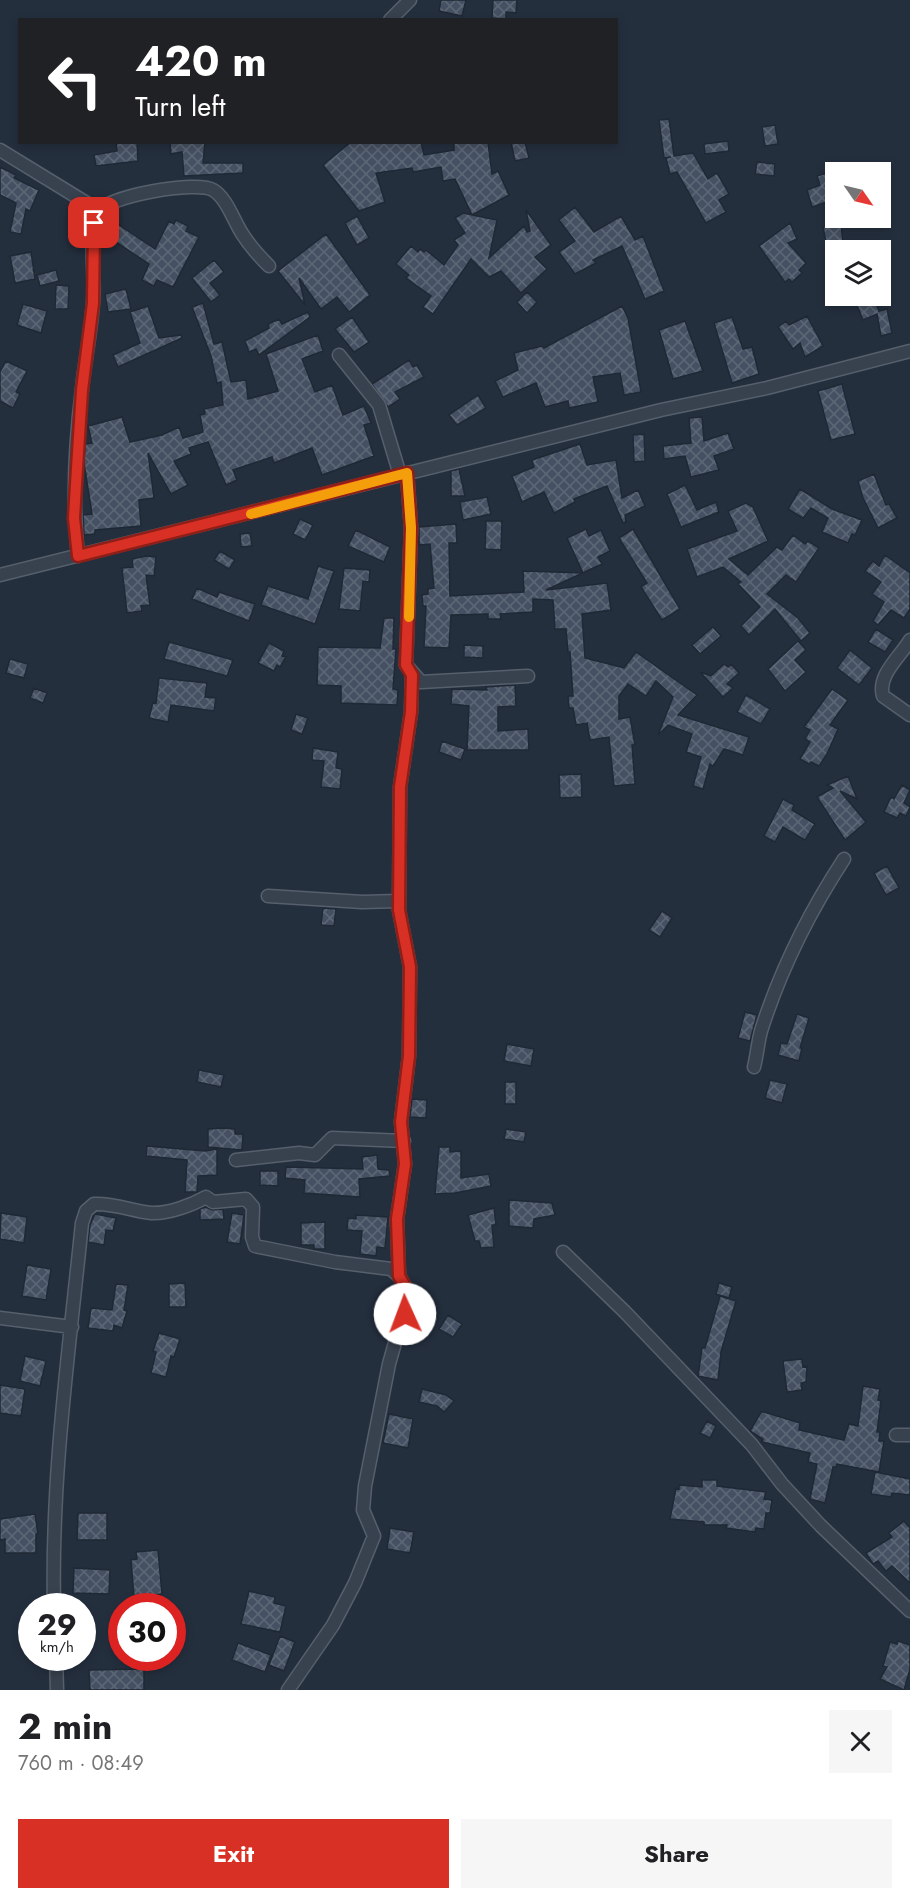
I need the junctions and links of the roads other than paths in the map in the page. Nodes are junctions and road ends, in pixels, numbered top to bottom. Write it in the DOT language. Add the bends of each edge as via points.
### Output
graph roads {
  1 [pos="410,0"];
  2 [pos="392,18"];
  3 [pos="0,150"];
  4 [pos="98,210"];
  5 [pos="269,266"];
  6 [pos="910,351"];
  7 [pos="339,355"];
  8 [pos="403,474"];
  9 [pos="78,556"];
  10 [pos="0,574"];
  11 [pos="910,640"];
  12 [pos="412,675"];
  13 [pos="528,676"];
  14 [pos="910,715"];
  15 [pos="844,859"];
  16 [pos="267,896"];
  17 [pos="399,901"];
  18 [pos="754,1067"];
  19 [pos="404,1141"];
  20 [pos="236,1160"];
  21 [pos="563,1252"];
  22 [pos="399,1276"];
  23 [pos="0,1318"];
  24 [pos="72,1327"];
  25 [pos="896,1435"];
  26 [pos="910,1436"];
  27 [pos="54,1593"];
  28 [pos="910,1611"];
  29 [pos="56,1671"];
  30 [pos="57,1690"];
  31 [pos="288,1690"];
  1 -- 2 [label="street"];
  3 -- 4 [label="street"];
  4 -- 5 [label="street" via="109,202 154,191 203,186 214,190 243,236"];
  4 -- 9 [label="street" via="77,454 74,518"];
  6 -- 8 [label="street"];
  7 -- 8 [label="street" via="379,405"];
  8 -- 9 [label="street"];
  8 -- 12 [label="street" via="411,528 406,665"];
  9 -- 10 [label="street"];
  11 -- 14 [label="street" via="880,687 883,696"];
  12 -- 13 [label="street" via="421,682 439,683"];
  12 -- 17 [label="street" via="400,787"];
  15 -- 18 [label="street" via="801,934 761,1032"];
  16 -- 17 [label="street"];
  17 -- 19 [label="street" via="410,967 409,1056 401,1122"];
  19 -- 20 [label="street" via="332,1138 315,1155"];
  19 -- 22 [label="street" via="405,1164 397,1219"];
  21 -- 28 [label="street" via="752,1445 821,1526"];
  22 -- 24 [label="street" via="391,1269 255,1246 253,1207 246,1199 213,1203 207,1197 154,1213 94,1204 86,1211 82,1223"];
  22 -- 31 [label="street" via="409,1293 389,1364 363,1510 374,1536 333,1624"];
  23 -- 24 [label="street"];
  24 -- 27 [label="street" via="57,1469"];
  25 -- 26 [label="street"];
  29 -- 30 [label="street"];
}
